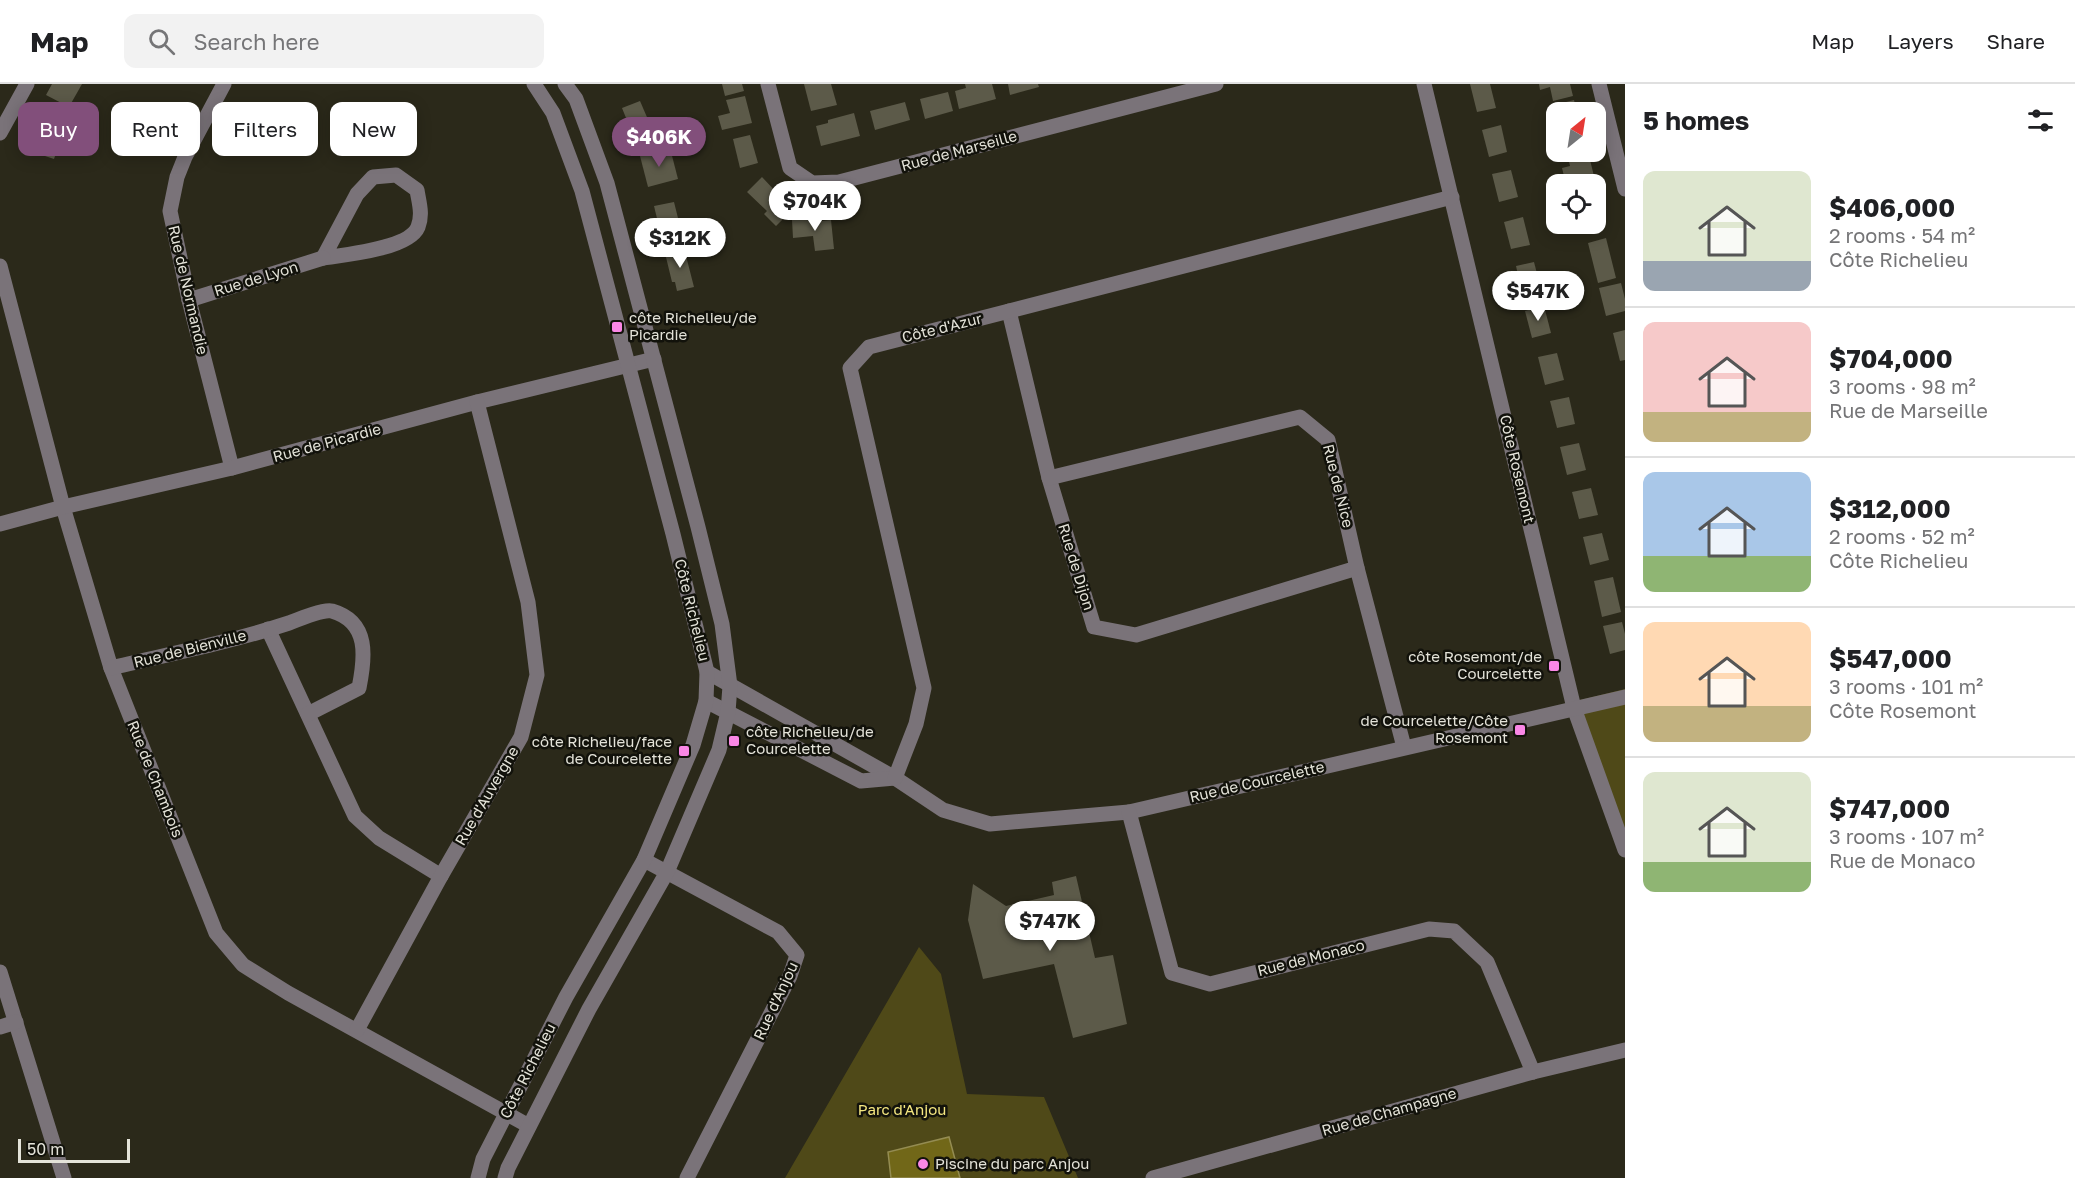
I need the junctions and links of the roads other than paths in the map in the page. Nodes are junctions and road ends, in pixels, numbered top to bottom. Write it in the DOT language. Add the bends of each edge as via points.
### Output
graph roads {
  1 [pos="27,84"];
  2 [pos="224,84"];
  3 [pos="534,84"];
  4 [pos="565,84"];
  5 [pos="768,84"];
  6 [pos="1216,84"];
  7 [pos="1424,84"];
  8 [pos="1599,84"];
  9 [pos="0,133"];
  10 [pos="1625,189"];
  11 [pos="1452,197"];
  12 [pos="323,258"];
  13 [pos="0,266"];
  14 [pos="189,300"];
  15 [pos="1010,311"];
  16 [pos="654,359"];
  17 [pos="628,365"];
  18 [pos="477,402"];
  19 [pos="232,468"];
  20 [pos="1049,478"];
  21 [pos="63,507"];
  22 [pos="0,524"];
  23 [pos="1357,568"];
  24 [pos="268,629"];
  25 [pos="111,668"];
  26 [pos="707,672"];
  27 [pos="730,686"];
  28 [pos="1625,697"];
  29 [pos="706,700"];
  30 [pos="1574,708"];
  31 [pos="728,712"];
  32 [pos="308,714"];
  33 [pos="1404,747"];
  34 [pos="895,778"];
  35 [pos="1129,812"];
  36 [pos="1625,850"];
  37 [pos="644,860"];
  38 [pos="667,872"];
  39 [pos="441,876"];
  40 [pos="0,972"];
  41 [pos="16,1022"];
  42 [pos="0,1028"];
  43 [pos="357,1030"];
  44 [pos="1625,1050"];
  45 [pos="1533,1072"];
  46 [pos="507,1112"];
  47 [pos="529,1126"];
  48 [pos="64,1178"];
  49 [pos="478,1178"];
  50 [pos="505,1178"];
  51 [pos="687,1178"];
  52 [pos="1153,1178"];
  1 -- 9 [label="street"];
  2 -- 14 [label="street, Rue de Normandie" via="185,157 170,211"];
  3 -- 17 [label="street, Côte Richelieu" via="553,113 582,191"];
  4 -- 16 [label="street, Côte Richelieu" via="576,99 607,183"];
  5 -- 6 [label="street, Rue de Marseille" via="790,168 812,183 839,182"];
  7 -- 11 [label="street, Côte Rosemont"];
  8 -- 10 [label="street"];
  11 -- 15 [label="street, Côte d'Azur"];
  11 -- 30 [label="street, Côte Rosemont"];
  12 -- 12 [label="street, Rue de Lyon" via="364,253 404,240 417,229 422,214 417,190 396,175 374,177 357,194"];
  12 -- 14 [label="street, Rue de Lyon"];
  13 -- 21 [label="street, Rue de Chambois"];
  14 -- 19 [label="street, Rue de Normandie"];
  15 -- 20 [label="street, Rue de Dijon"];
  15 -- 34 [label="street, Côte d'Azur" via="869,346 850,368 924,688 916,724"];
  16 -- 17 [label="street, Rue de Picardie"];
  16 -- 27 [label="street, Côte Richelieu" via="722,624"];
  17 -- 18 [label="street, Rue de Picardie"];
  17 -- 26 [label="street, Côte Richelieu"];
  18 -- 19 [label="street, Rue de Picardie"];
  18 -- 39 [label="street, Rue d'Auvergne" via="528,602 537,675 521,737"];
  19 -- 21 [label="street, Rue de Picardie"];
  20 -- 23 [label="street, Rue de Nice" via="1300,417 1328,440"];
  20 -- 23 [label="street, Rue de Dijon" via="1094,627 1136,635"];
  21 -- 22 [label="street, Rue de Picardie"];
  21 -- 25 [label="street, Rue de Chambois"];
  23 -- 33 [label="street, Rue de Nice"];
  24 -- 25 [label="street, Rue de Bienville"];
  24 -- 32 [label="street"];
  24 -- 32 [label="street, Rue de Bienville" via="330,610 354,624 362,641 365,659 359,688"];
  25 -- 43 [label="street, Rue de Chambois" via="216,933 243,965"];
  26 -- 27 [label="street, Rue de Courcelette"];
  26 -- 29 [label="street, Côte Richelieu"];
  27 -- 31 [label="street, Côte Richelieu"];
  27 -- 34 [label="street, Rue de Courcelette"];
  28 -- 30 [label="street, Rue de Courcelette"];
  29 -- 31 [label="street"];
  29 -- 37 [label="street, Côte Richelieu" via="693,745"];
  30 -- 33 [label="street, Rue de Courcelette"];
  30 -- 36 [label="street, Côte Rosemont"];
  31 -- 34 [label="street" via="861,781"];
  31 -- 38 [label="street, Côte Richelieu" via="719,750"];
  32 -- 39 [label="street" via="355,816 379,838"];
  33 -- 35 [label="street, Rue de Courcelette"];
  34 -- 35 [label="street, Rue de Courcelette" via="943,810 990,824"];
  35 -- 45 [label="street, Rue de Monaco" via="1172,973 1210,984 1429,929 1454,931 1487,962"];
  37 -- 38 [label="street, Rue d'Anjou"];
  37 -- 46 [label="street, Côte Richelieu" via="566,997"];
  38 -- 47 [label="street, Côte Richelieu" via="589,1009"];
  38 -- 51 [label="street, Rue d'Anjou" via="778,932 797,955 790,976"];
  39 -- 43 [label="street, Rue d'Auvergne"];
  40 -- 41 [label="street"];
  41 -- 42 [label="street"];
  41 -- 48 [label="street"];
  43 -- 46 [label="street, Rue de Chambois"];
  44 -- 45 [label="street, Rue de Champagne"];
  45 -- 52 [label="street, Rue de Champagne"];
  46 -- 47 [label="street, Rue de Chambois"];
  46 -- 49 [label="street, Côte Richelieu" via="483,1159"];
  47 -- 50 [label="street, Côte Richelieu"];
}
